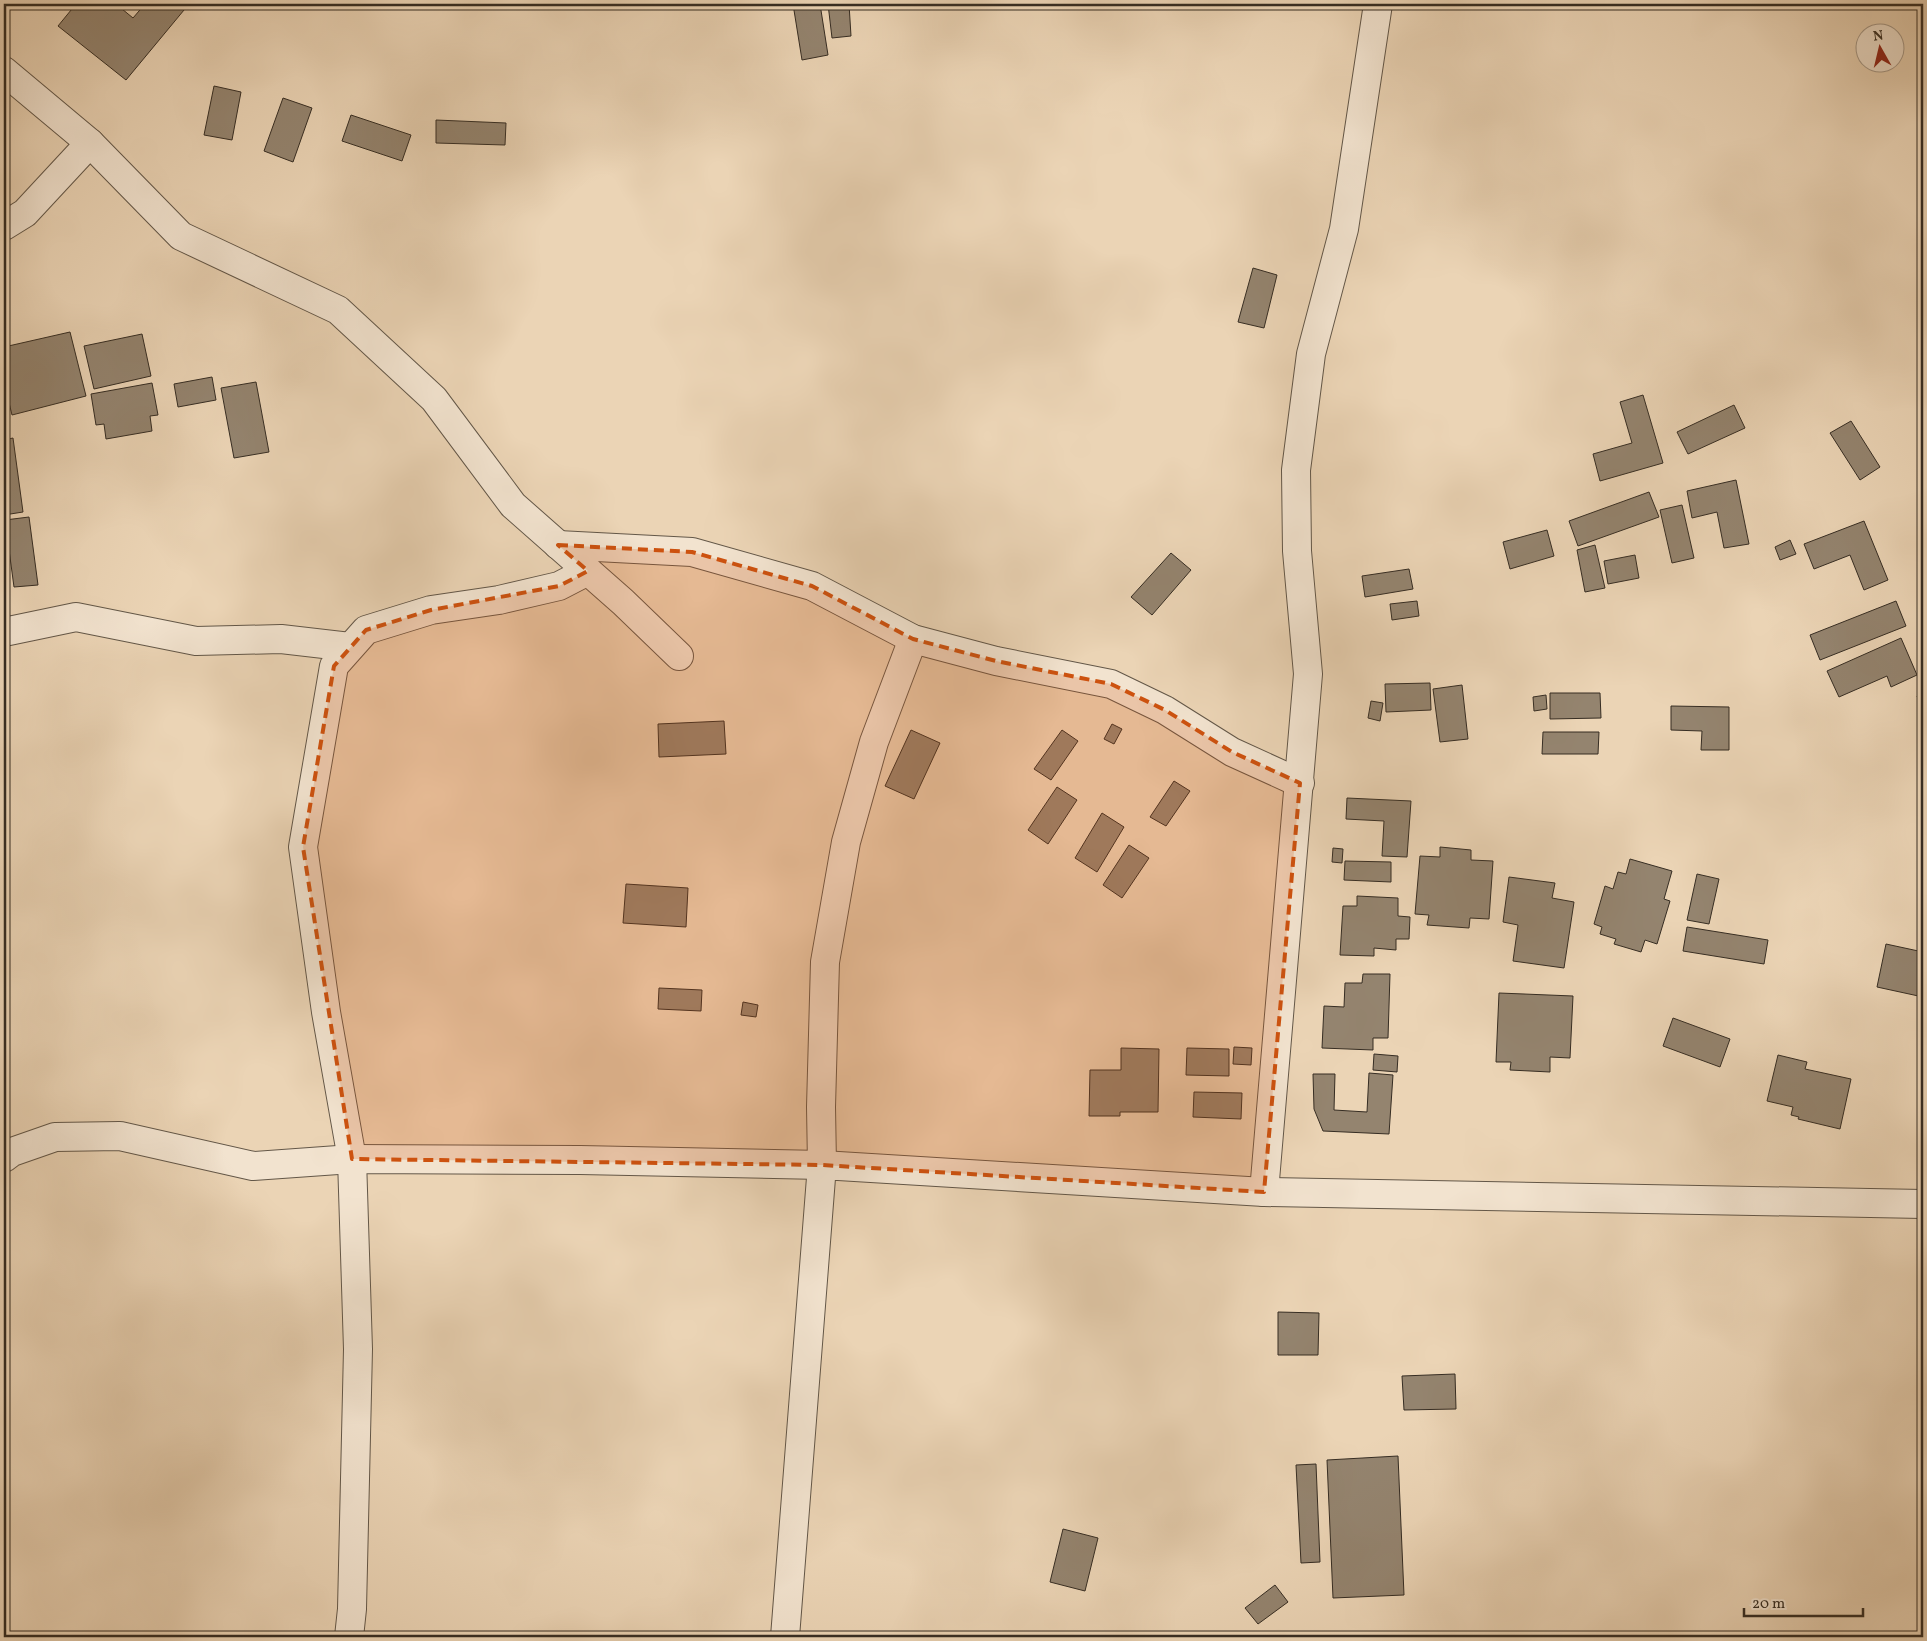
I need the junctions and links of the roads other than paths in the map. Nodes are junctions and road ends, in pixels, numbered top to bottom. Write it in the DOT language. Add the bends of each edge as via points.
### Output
graph roads {
  1 [pos="1378,4"];
  2 [pos="4,71"];
  3 [pos="90,143"];
  4 [pos="4,226"];
  5 [pos="558,545"];
  6 [pos="588,571"];
  7 [pos="4,632"];
  8 [pos="913,639"];
  9 [pos="350,647"];
  10 [pos="679,656"];
  11 [pos="1300,783"];
  12 [pos="4,1158"];
  13 [pos="352,1160"];
  14 [pos="822,1165"];
  15 [pos="1264,1192"];
  16 [pos="1923,1204"];
  17 [pos="349,1637"];
  18 [pos="785,1637"];
  1 -- 11 [label="street" via="1344,229 1311,354 1296,470 1297,551 1308,674"];
  2 -- 3 [label="street"];
  3 -- 4 [label="street" via="25,213"];
  3 -- 5 [label="street" via="182,236 338,310 434,399 513,505"];
  5 -- 6 [label="street"];
  5 -- 8 [label="street" via="692,552 812,586"];
  6 -- 9 [label="street" via="559,586 499,600 432,610 366,630"];
  6 -- 10 [label="street"];
  7 -- 9 [label="street" via="76,617 196,641 281,639"];
  8 -- 11 [label="street" via="996,661 1112,684 1165,710 1232,752"];
  8 -- 14 [label="street" via="874,742 846,842 826,962"];
  9 -- 13 [label="street" via="334,666 302,847"];
  11 -- 15 [label="street"];
  12 -- 13 [label="street" via="12,1152 55,1137 120,1136 253,1166"];
  13 -- 14 [label="street"];
  13 -- 17 [label="street" via="358,1349"];
  14 -- 15 [label="street"];
  14 -- 18 [label="street"];
  15 -- 16 [label="street"];
}
